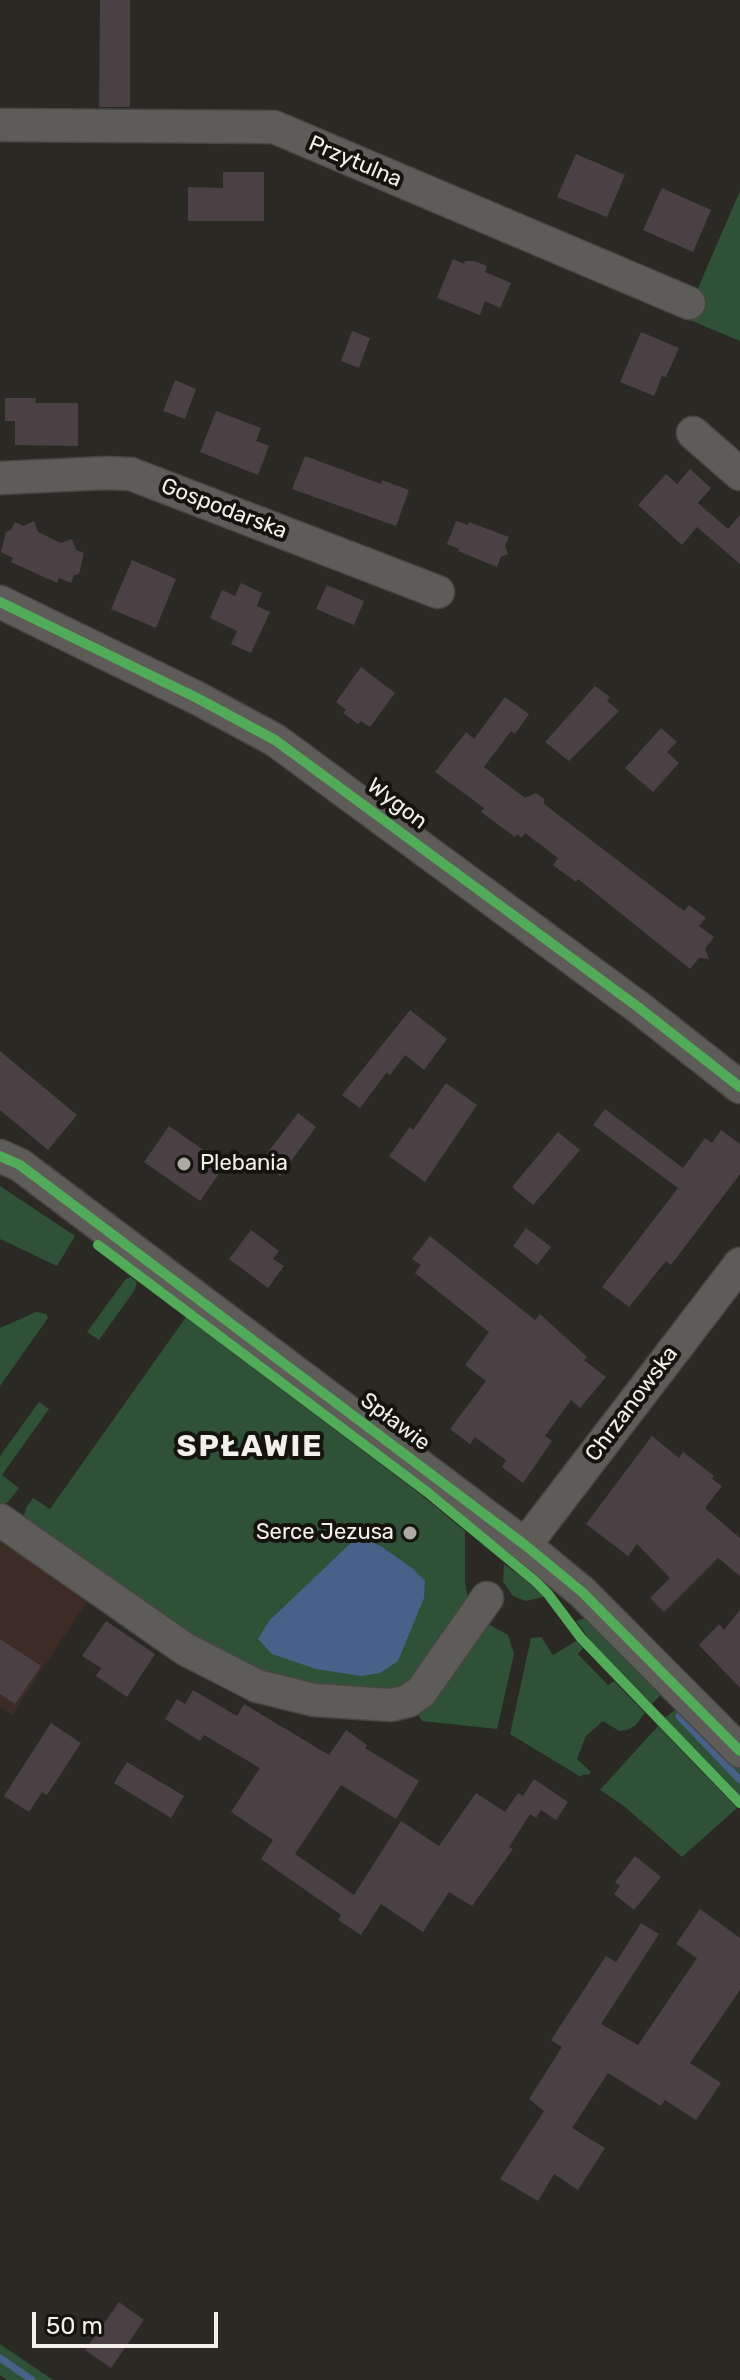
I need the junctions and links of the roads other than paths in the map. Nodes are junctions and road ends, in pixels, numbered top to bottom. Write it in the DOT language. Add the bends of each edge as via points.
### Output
graph roads {
  1 [pos="0,125"];
  2 [pos="689,303"];
  3 [pos="693,433"];
  4 [pos="740,474"];
  5 [pos="0,478"];
  6 [pos="438,592"];
  7 [pos="0,602"];
  8 [pos="740,1087"];
  9 [pos="0,1156"];
  10 [pos="740,1264"];
  11 [pos="0,1520"];
  12 [pos="525,1545"];
  13 [pos="487,1598"];
  14 [pos="740,1751"];
  1 -- 2 [label="street, Przytulna" via="274,127"];
  3 -- 4 [label="street"];
  5 -- 6 [label="street, Gospodarska" via="131,474"];
  7 -- 8 [label="street, Wygon" via="275,740"];
  9 -- 12 [label="street, Spławie" via="20,1165"];
  10 -- 12 [label="street, Chrzanowska"];
  11 -- 13 [label="street" via="185,1649 257,1686 314,1700 391,1705 408,1701 421,1692"];
  12 -- 14 [label="street, Spławie" via="582,1592"];
}
